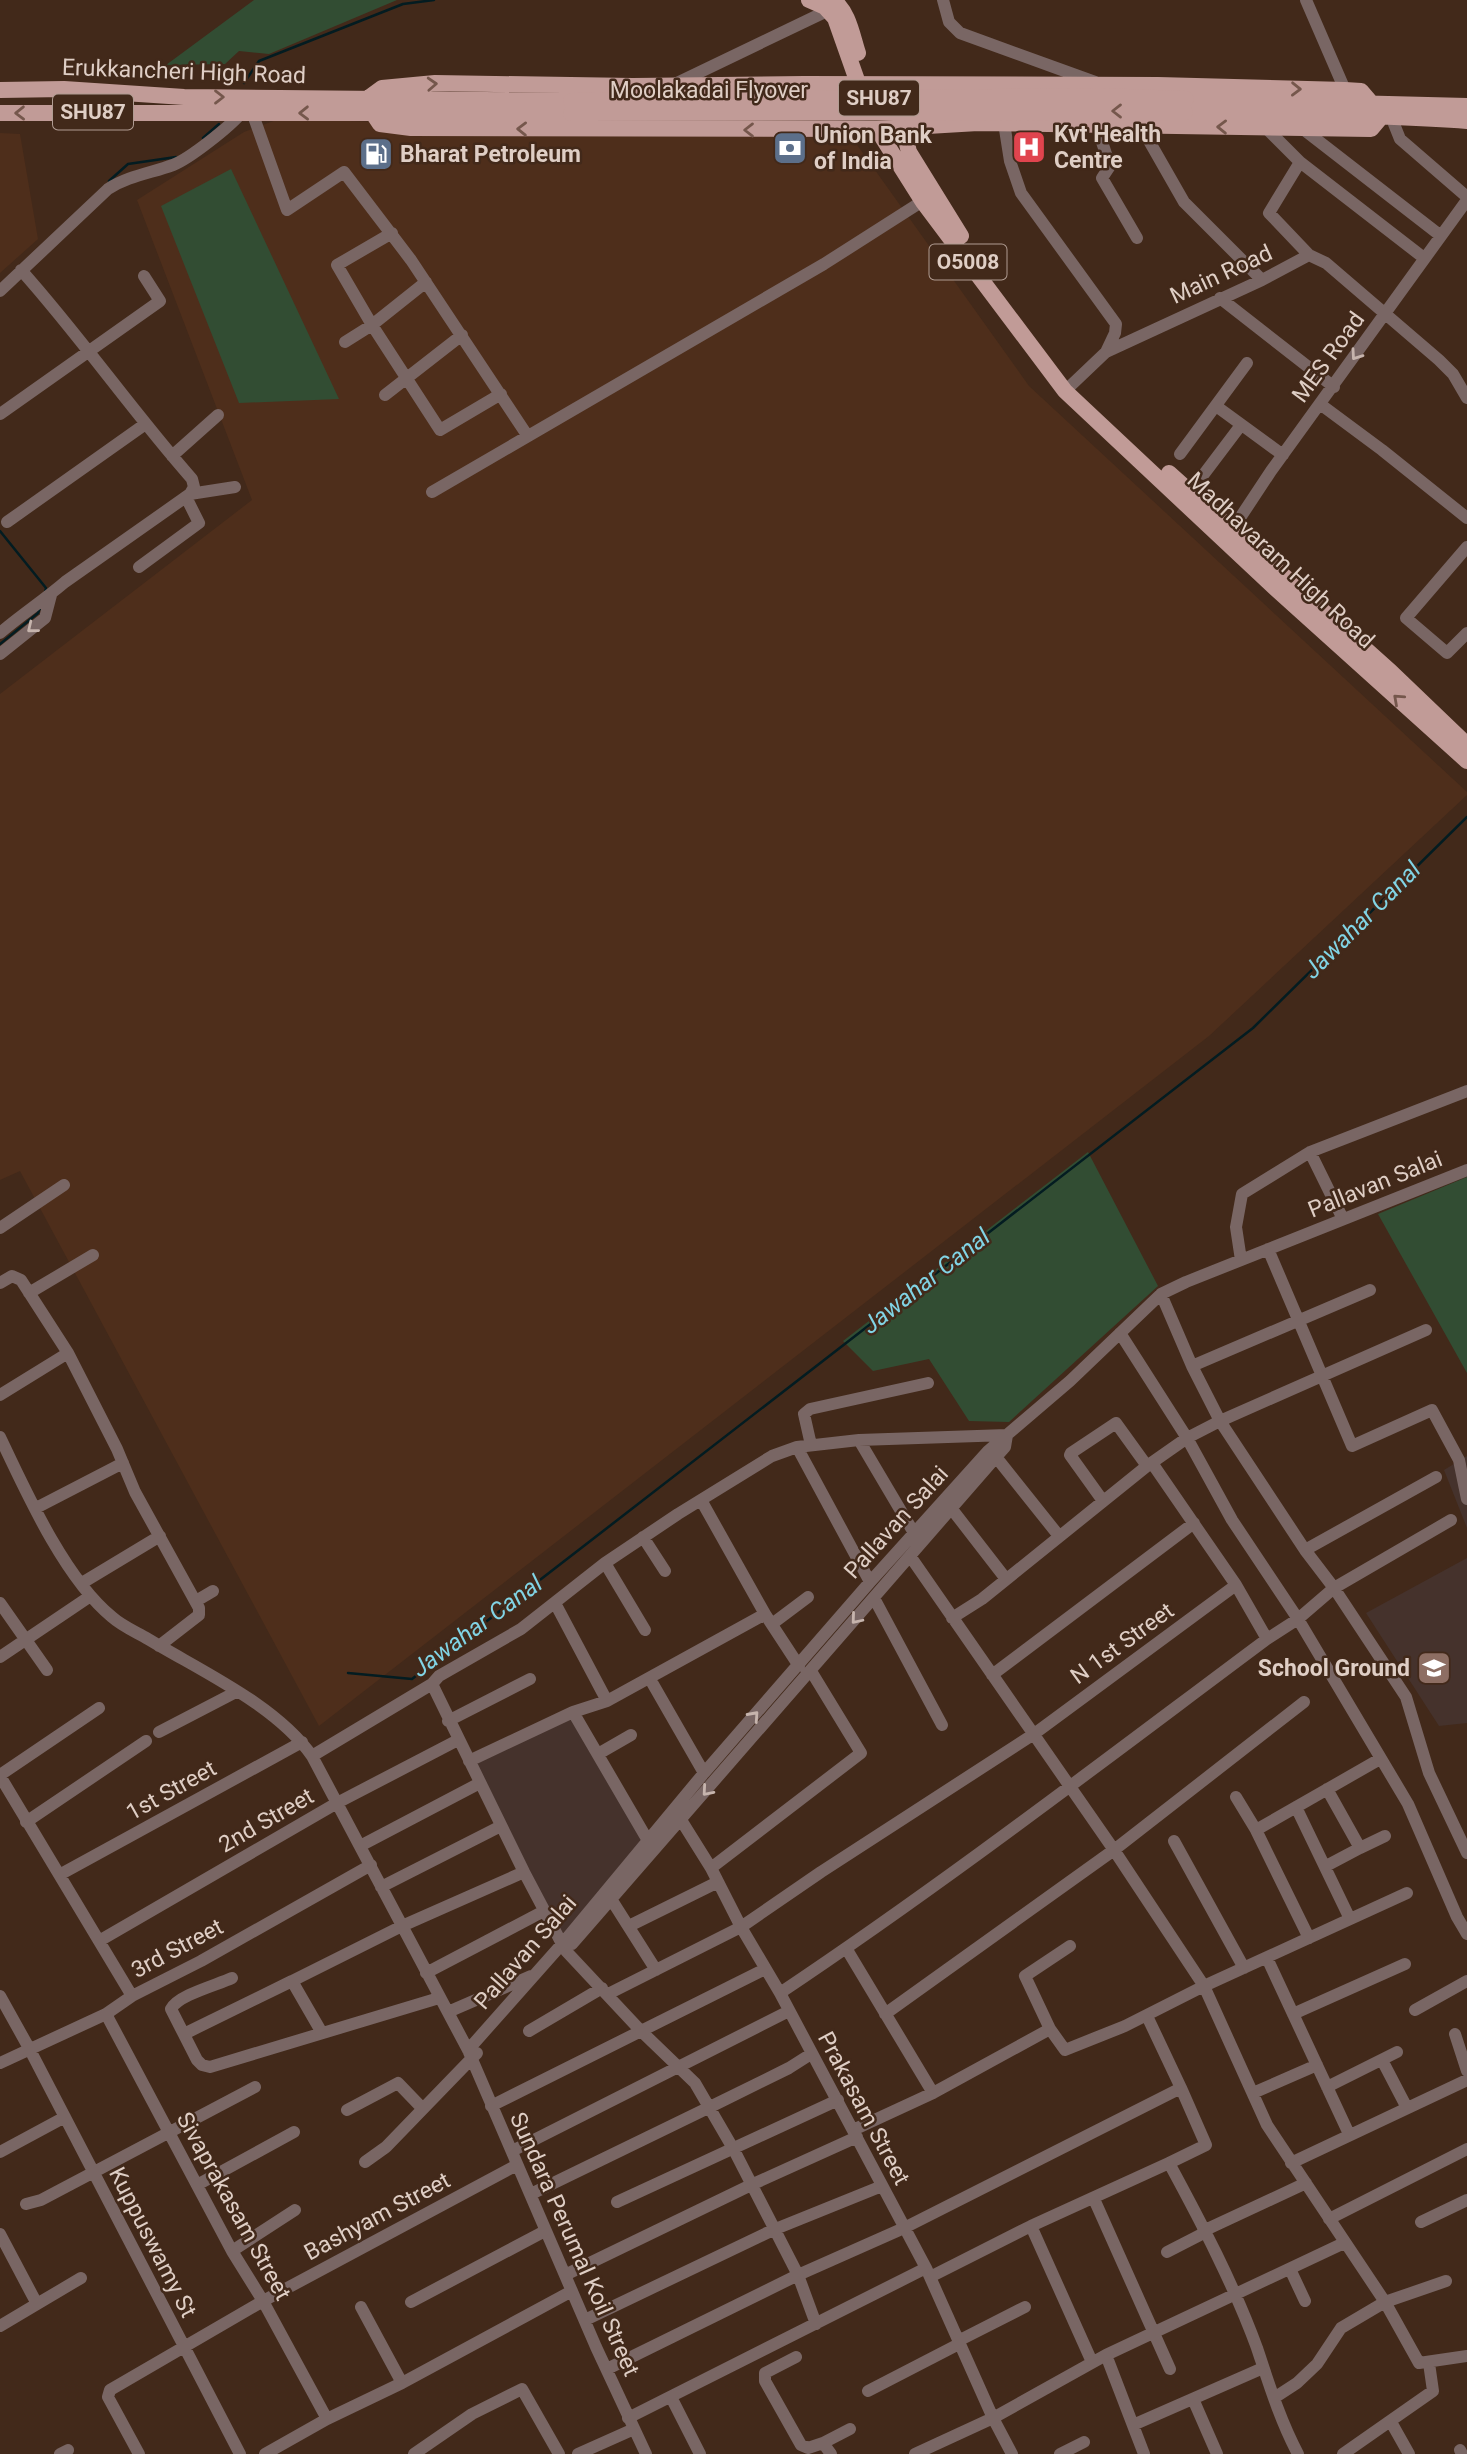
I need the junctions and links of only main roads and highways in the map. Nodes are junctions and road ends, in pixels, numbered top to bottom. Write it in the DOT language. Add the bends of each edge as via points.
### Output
graph roads {
  1 [pos="809,0"];
  2 [pos="831,5"];
  3 [pos="804,84"];
  4 [pos="977,84"];
  5 [pos="864,85"];
  6 [pos="0,90"];
  7 [pos="185,104"];
  8 [pos="370,105"];
  9 [pos="1467,106"];
  10 [pos="244,108"];
  11 [pos="1383,112"];
  12 [pos="0,113"];
  13 [pos="1467,121"];
  14 [pos="978,123"];
  15 [pos="904,128"];
  16 [pos="806,129"];
  17 [pos="877,130"];
  18 [pos="928,198"];
  19 [pos="1463,746"];
  20 [pos="1467,761"];
  1 -- 2 [label="main road"];
  2 -- 5 [label="main road"];
  3 -- 5 [label="main road"];
  8 -- 3 [label="main road, one-way" via="382,88 435,83"];
  3 -- 16 [label="main road"];
  4 -- 5 [label="main road"];
  4 -- 11 [label="main road, one-way" via="1361,91"];
  4 -- 14 [label="main road"];
  6 -- 7 [label="main road, Erukkancheri High Road / SHU87" via="64,89"];
  7 -- 10 [label="main road, Erukkancheri High Road / SHU87, one-way"];
  7 -- 10 [label="main road, SHU87"];
  7 -- 12 [label="main road, SHU87, one-way"];
  8 -- 10 [label="main road, Erukkancheri High Road / SHU87"];
  8 -- 11 [label="main road, Moolakadai Flyover / SHU87, bridge" via="571,107 1100,96 1186,106"];
  16 -- 8 [label="main road, one-way" via="411,128 380,124"];
  9 -- 11 [label="main road, SHU87"];
  11 -- 13 [label="main road, SHU87"];
  11 -- 14 [label="main road, one-way" via="1371,129"];
  14 -- 15 [label="main road"];
  15 -- 17 [label="main road"];
  15 -- 18 [label="main road, O5008"];
  16 -- 17 [label="main road"];
  17 -- 18 [label="main road, O5008"];
  18 -- 19 [label="main road, Madhavaram High Road / O5008" via="1068,387 1228,535 1391,672"];
  19 -- 20 [label="main road"];
}
